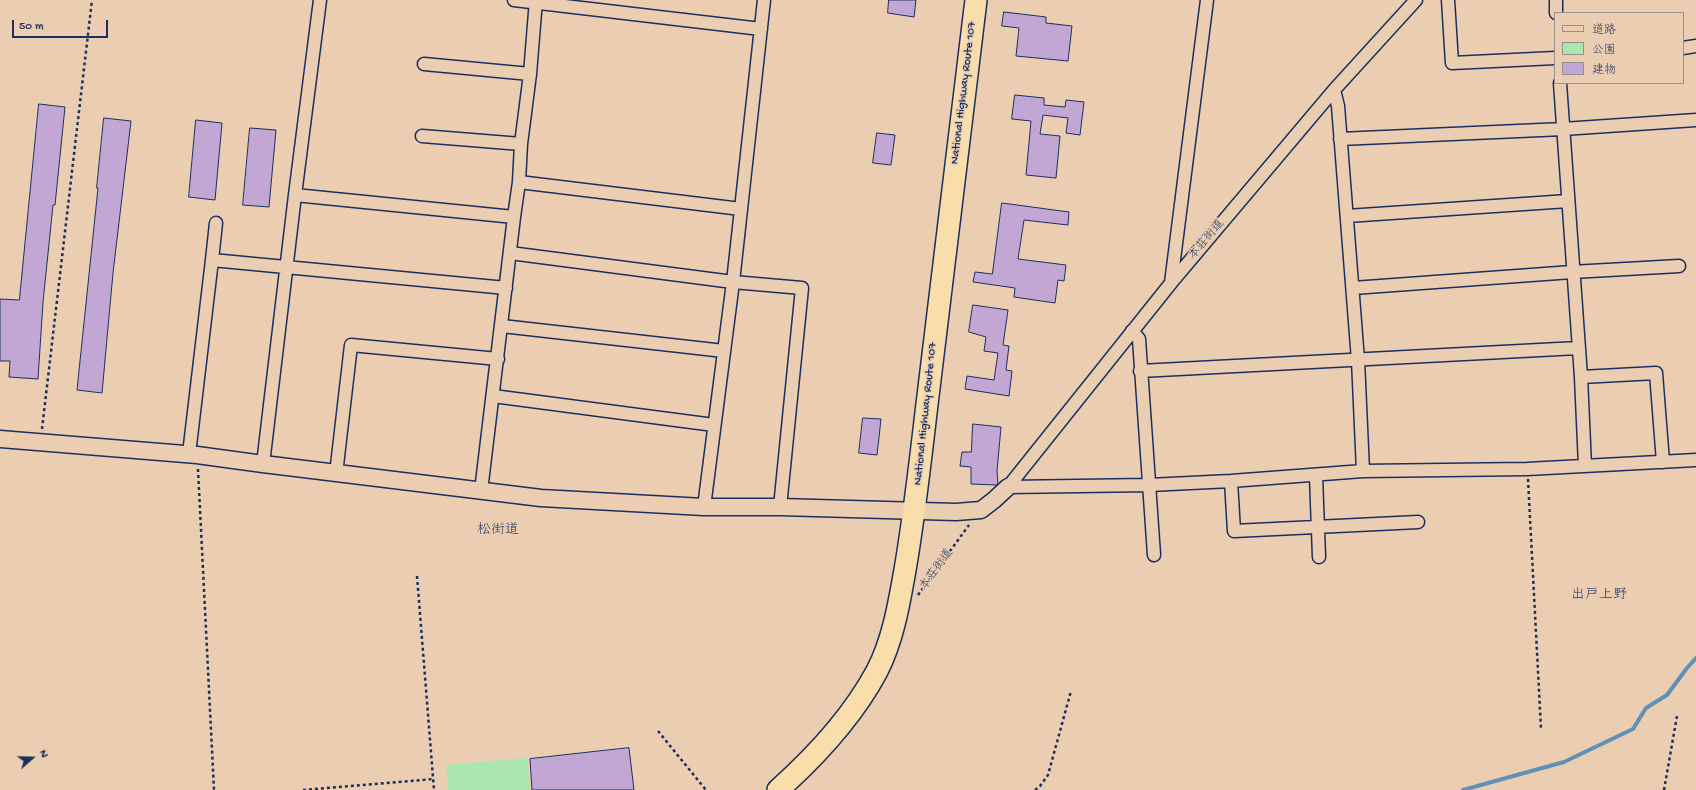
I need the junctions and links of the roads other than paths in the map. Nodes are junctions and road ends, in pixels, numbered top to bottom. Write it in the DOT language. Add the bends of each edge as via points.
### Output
graph roads {
  1 [pos="320,0"];
  2 [pos="514,0"];
  3 [pos="764,0"];
  4 [pos="976,0"];
  5 [pos="1207,0"];
  6 [pos="1416,0"];
  7 [pos="1448,0"];
  8 [pos="1556,0"];
  9 [pos="536,1"];
  10 [pos="1556,12"];
  11 [pos="761,29"];
  12 [pos="1696,46"];
  13 [pos="1684,48"];
  14 [pos="1554,58"];
  15 [pos="424,64"];
  16 [pos="530,74"];
  17 [pos="1560,84"];
  18 [pos="1334,90"];
  19 [pos="1696,120"];
  20 [pos="1564,129"];
  21 [pos="422,136"];
  22 [pos="1340,139"];
  23 [pos="521,144"];
  24 [pos="519,182"];
  25 [pos="295,195"];
  26 [pos="1568,201"];
  27 [pos="741,209"];
  28 [pos="1347,216"];
  29 [pos="514,217"];
  30 [pos="216,222"];
  31 [pos="510,253"];
  32 [pos="212,260"];
  33 [pos="287,266"];
  34 [pos="1680,266"];
  35 [pos="1572,272"];
  36 [pos="733,282"];
  37 [pos="1171,283"];
  38 [pos="506,288"];
  39 [pos="1353,288"];
  40 [pos="502,326"];
  41 [pos="1132,331"];
  42 [pos="1578,348"];
  43 [pos="724,351"];
  44 [pos="498,359"];
  45 [pos="1358,360"];
  46 [pos="1140,371"];
  47 [pos="1581,377"];
  48 [pos="493,396"];
  49 [pos="714,425"];
  50 [pos="0,439"];
  51 [pos="193,454"];
  52 [pos="1696,460"];
  53 [pos="1662,462"];
  54 [pos="263,464"];
  55 [pos="1585,466"];
  56 [pos="1363,472"];
  57 [pos="336,474"];
  58 [pos="1316,476"];
  59 [pos="1231,481"];
  60 [pos="1149,485"];
  61 [pos="1008,487"];
  62 [pos="481,491"];
  63 [pos="780,506"];
  64 [pos="704,507"];
  65 [pos="915,510"];
  66 [pos="1418,522"];
  67 [pos="1317,527"];
  68 [pos="1154,555"];
  69 [pos="1319,556"];
  70 [pos="778,790"];
  1 -- 25 [label="street"];
  2 -- 9 [label="street"];
  3 -- 11 [label="street"];
  4 -- 65 [label="highway, National Highway Route 107"];
  5 -- 37 [label="street"];
  6 -- 18 [label="street, 本荘街道"];
  7 -- 14 [label="street" via="1452,64"];
  8 -- 10 [label="street"];
  9 -- 11 [label="street"];
  9 -- 16 [label="street"];
  11 -- 27 [label="street"];
  12 -- 13 [label="street"];
  15 -- 16 [label="street"];
  16 -- 23 [label="street"];
  17 -- 20 [label="street"];
  18 -- 22 [label="street" via="1338,106"];
  18 -- 37 [label="street, 本荘街道"];
  19 -- 20 [label="street"];
  20 -- 22 [label="street"];
  20 -- 26 [label="street"];
  21 -- 23 [label="street"];
  22 -- 28 [label="street"];
  23 -- 24 [label="street"];
  24 -- 27 [label="street"];
  24 -- 29 [label="street"];
  25 -- 29 [label="street"];
  25 -- 33 [label="street"];
  26 -- 28 [label="street"];
  26 -- 35 [label="street"];
  27 -- 36 [label="street"];
  28 -- 39 [label="street"];
  29 -- 31 [label="street"];
  30 -- 32 [label="street"];
  31 -- 36 [label="street"];
  31 -- 38 [label="street"];
  32 -- 33 [label="street"];
  32 -- 51 [label="street"];
  33 -- 38 [label="street"];
  33 -- 54 [label="street"];
  34 -- 35 [label="street"];
  35 -- 39 [label="street"];
  35 -- 42 [label="street"];
  36 -- 43 [label="street"];
  36 -- 63 [label="street" via="802,288"];
  37 -- 41 [label="street, 本荘街道"];
  38 -- 40 [label="street"];
  39 -- 45 [label="street"];
  40 -- 43 [label="street"];
  40 -- 44 [label="street"];
  41 -- 46 [label="street" via="1139,339"];
  41 -- 61 [label="street, 本荘街道"];
  42 -- 45 [label="street"];
  42 -- 47 [label="street"];
  43 -- 49 [label="street"];
  44 -- 48 [label="street"];
  44 -- 57 [label="street" via="351,345"];
  45 -- 46 [label="street"];
  45 -- 56 [label="street"];
  46 -- 60 [label="street"];
  47 -- 53 [label="street" via="1656,373"];
  47 -- 55 [label="street"];
  48 -- 49 [label="street"];
  48 -- 62 [label="street"];
  49 -- 64 [label="street"];
  50 -- 51 [label="street"];
  51 -- 54 [label="street"];
  52 -- 53 [label="street"];
  53 -- 55 [label="street"];
  54 -- 57 [label="street"];
  55 -- 56 [label="street"];
  56 -- 58 [label="street"];
  57 -- 62 [label="street"];
  58 -- 59 [label="street"];
  58 -- 67 [label="street"];
  59 -- 60 [label="street"];
  59 -- 67 [label="street" via="1234,531"];
  60 -- 61 [label="street"];
  60 -- 68 [label="street"];
  61 -- 65 [label="street" via="981,510"];
  62 -- 64 [label="street" via="541,498"];
  63 -- 64 [label="street"];
  63 -- 65 [label="street"];
  65 -- 70 [label="highway, National Highway Route 107" via="893,630 877,670 854,706 822,747"];
  66 -- 67 [label="street"];
  67 -- 69 [label="street"];
}
